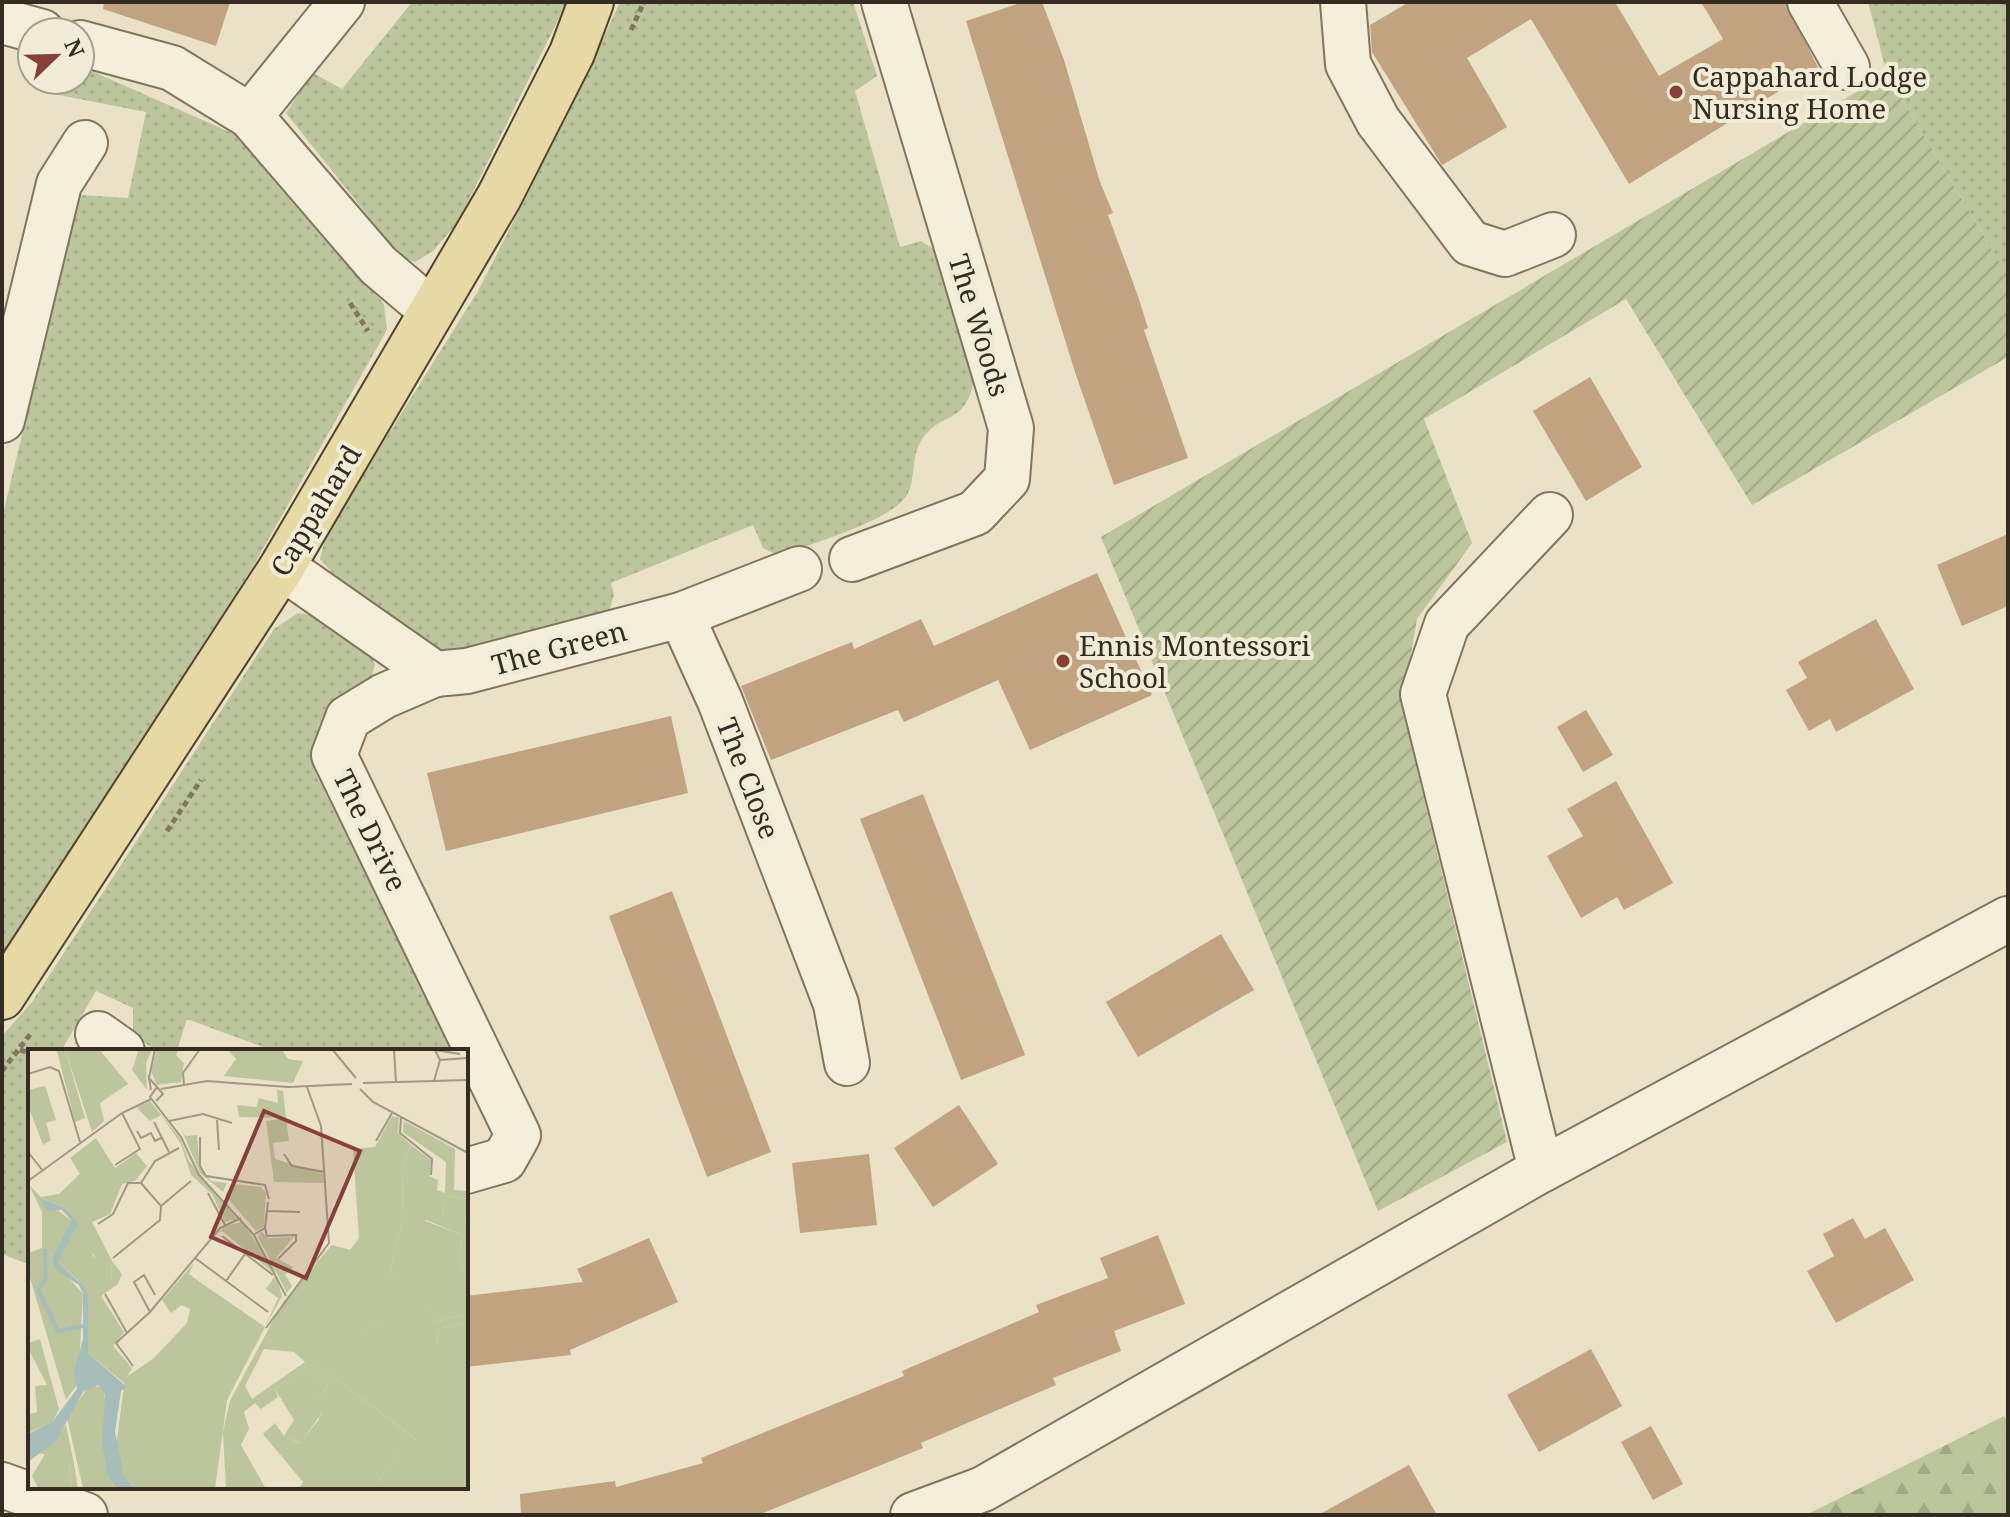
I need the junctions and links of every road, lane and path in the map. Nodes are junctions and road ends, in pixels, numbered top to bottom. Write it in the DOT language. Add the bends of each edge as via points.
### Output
graph roads {
  1 [pos="342,2"];
  2 [pos="591,2"];
  3 [pos="884,2"];
  4 [pos="1343,2"];
  5 [pos="1810,2"];
  6 [pos="96,47"];
  7 [pos="1847,67"];
  8 [pos="250,116"];
  9 [pos="85,143"];
  10 [pos="1553,235"];
  11 [pos="368,253"];
  12 [pos="431,310"];
  13 [pos="364,341"];
  14 [pos="2,420"];
  15 [pos="1550,515"];
  16 [pos="852,559"];
  17 [pos="282,567"];
  18 [pos="799,569"];
  19 [pos="681,615"];
  20 [pos="435,674"];
  21 [pos="2008,919"];
  22 [pos="2,997"];
  23 [pos="20,1050"];
  24 [pos="28,1052"];
  25 [pos="847,1063"];
  26 [pos="468,1170"];
  27 [pos="1541,1170"];
  28 [pos="2,1485"];
  29 [pos="85,1515"];
  30 [pos="913,1515"];
  1 -- 8 [label="street"];
  2 -- 12 [label="main road, Cappahard" via="572,53 499,197"];
  3 -- 16 [label="street, The Woods" via="1011,428 1007,479 975,513"];
  4 -- 10 [label="street" via="1348,64 1378,121 1470,243 1505,254"];
  5 -- 7 [label="street"];
  6 -- 8 [label="street" via="172,68"];
  8 -- 11 [label="street"];
  9 -- 14 [label="street" via="59,184"];
  11 -- 12 [label="street"];
  11 -- 13 [label="path" via="344,290 369,330"];
  12 -- 17 [label="main road, Cappahard"];
  15 -- 27 [label="street" via="1447,624 1423,694"];
  17 -- 20 [label="street"];
  17 -- 22 [label="main road, Cappahard"];
  18 -- 19 [label="street"];
  19 -- 20 [label="street, The Green" via="467,671"];
  19 -- 25 [label="street, The Close" via="720,701 836,1004"];
  20 -- 26 [label="street, The Drive" via="348,718 334,755 518,1135 504,1160"];
  21 -- 27 [label="street"];
  23 -- 24 [label="path"];
  27 -- 30 [label="street" via="983,1489"];
  28 -- 29 [label="street"];
}
